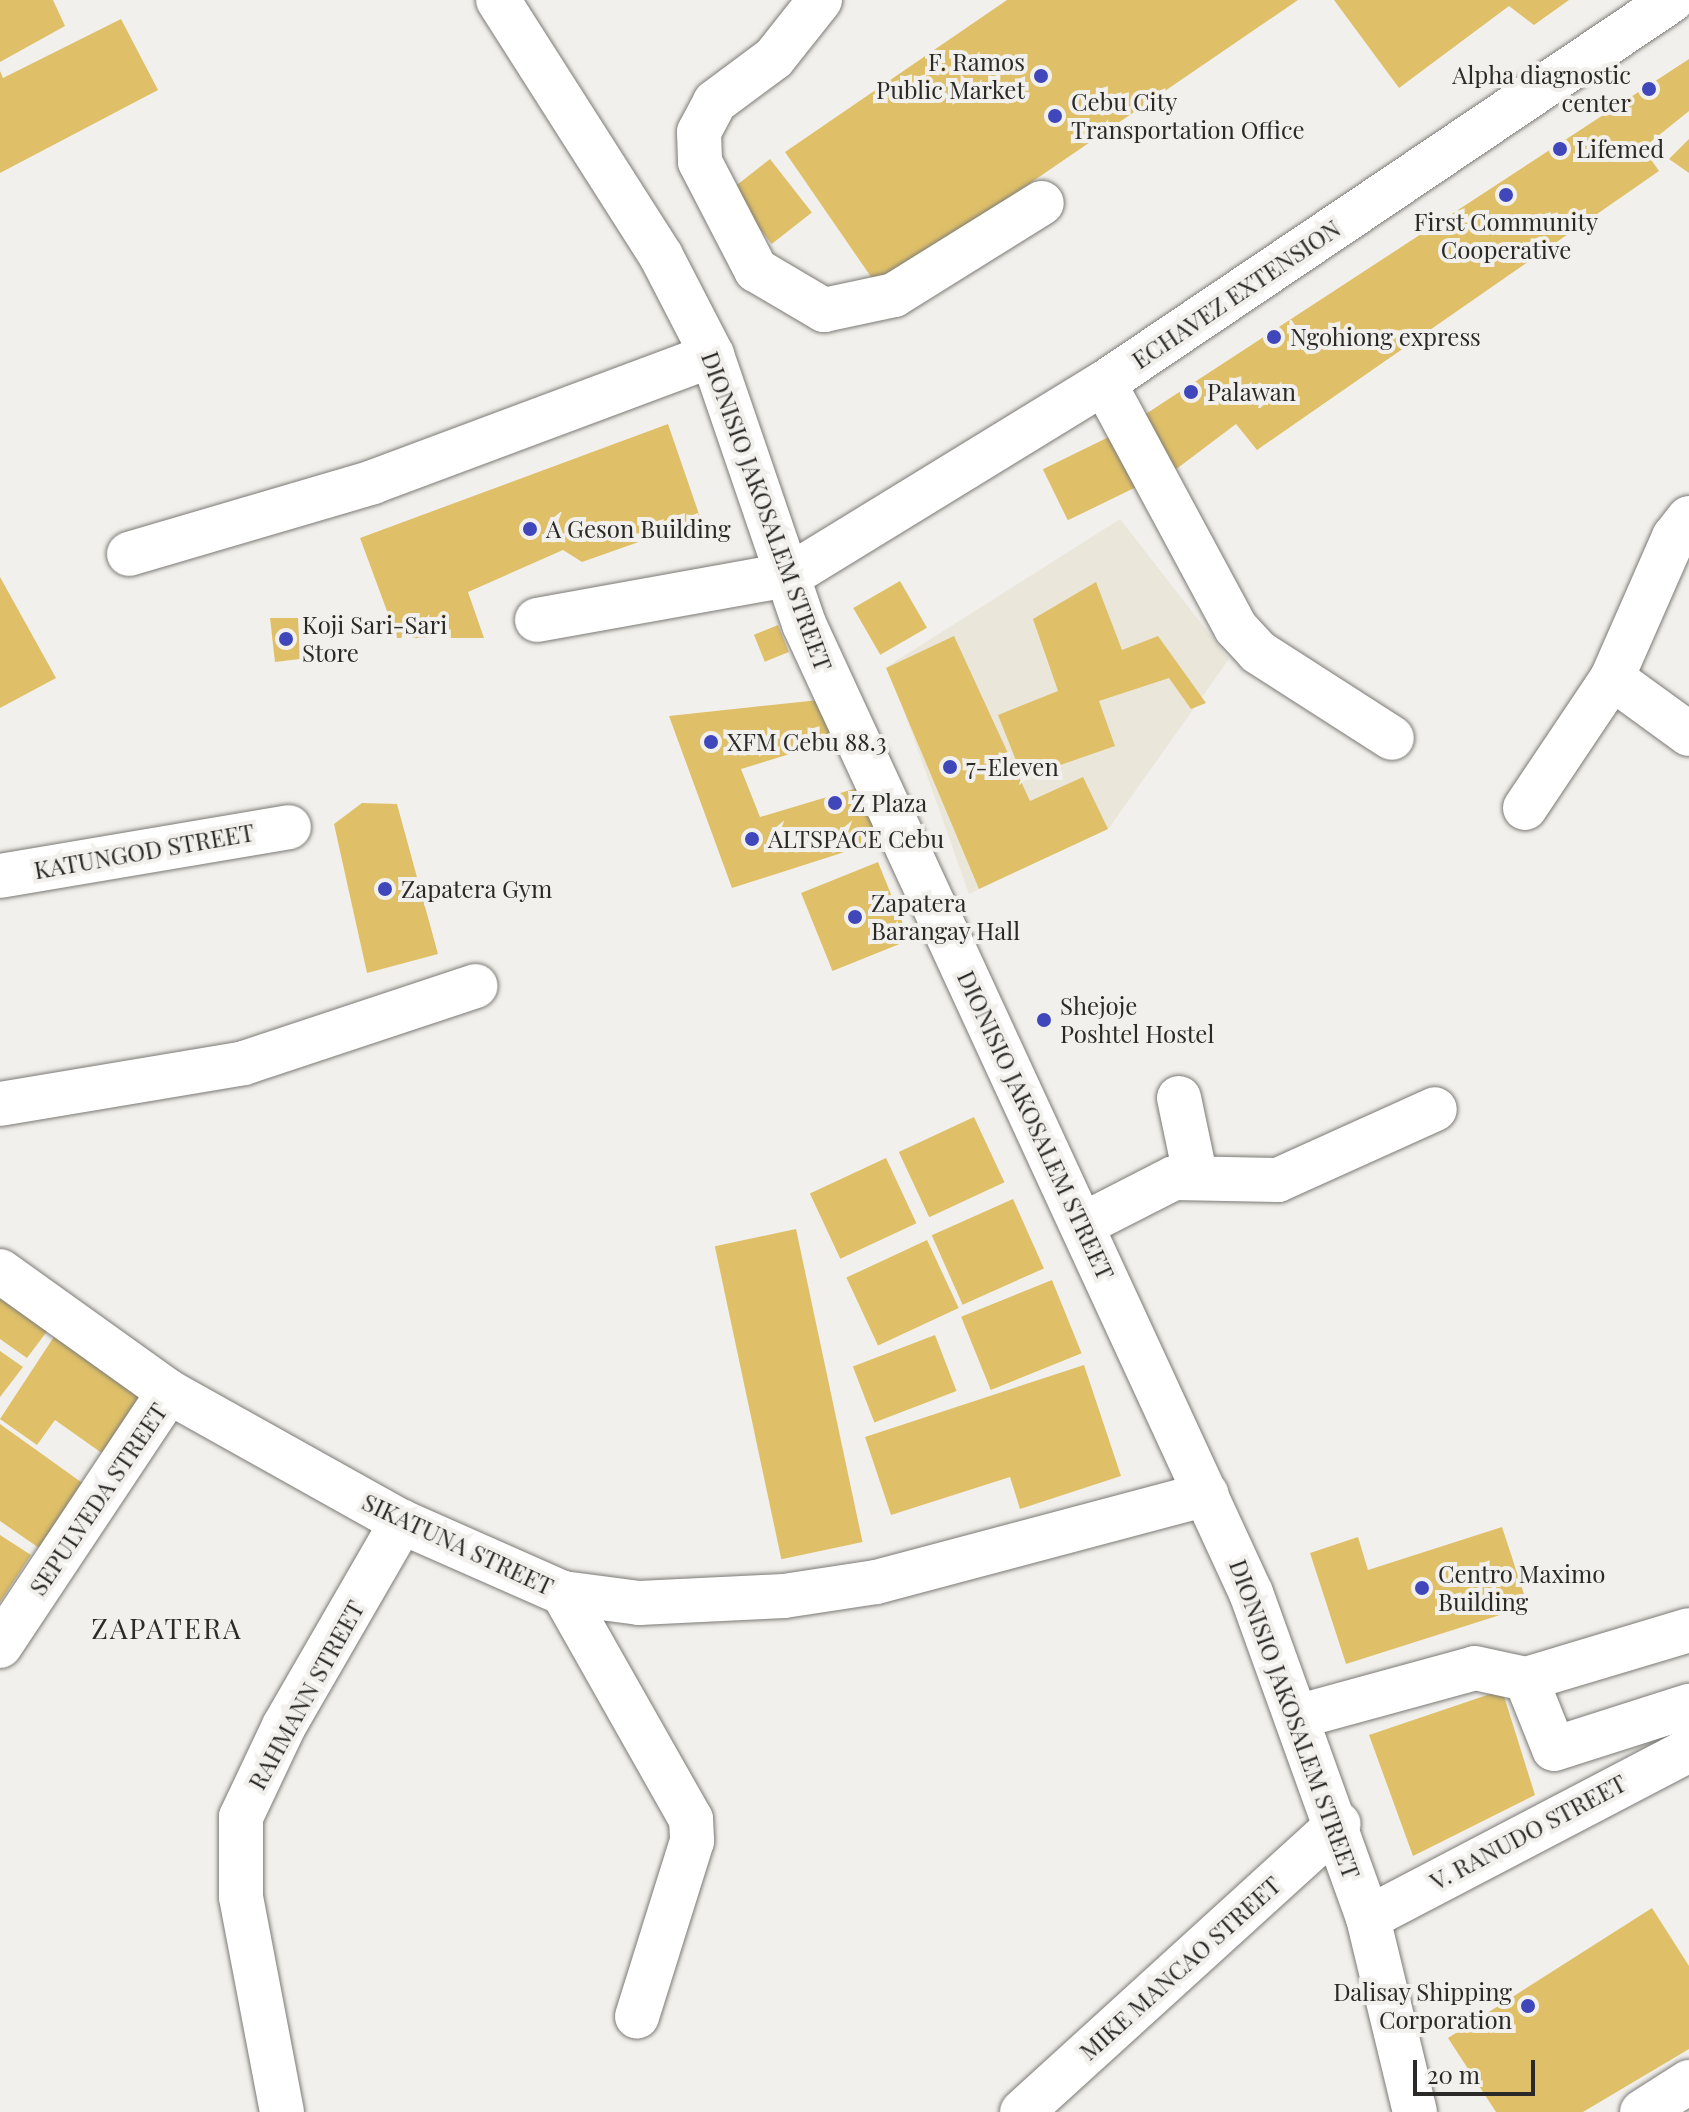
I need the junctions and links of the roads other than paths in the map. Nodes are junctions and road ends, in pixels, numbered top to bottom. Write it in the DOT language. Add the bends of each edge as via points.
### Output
graph roads {
  1 [pos="820,0"];
  2 [pos="1672,0"];
  3 [pos="509,3"];
  4 [pos="1042,203"];
  5 [pos="712,355"];
  6 [pos="1104,383"];
  7 [pos="1684,534"];
  8 [pos="129,554"];
  9 [pos="792,574"];
  10 [pos="537,620"];
  11 [pos="1612,678"];
  12 [pos="1689,734"];
  13 [pos="1392,738"];
  14 [pos="1525,808"];
  15 [pos="289,827"];
  16 [pos="0,876"];
  17 [pos="476,986"];
  18 [pos="1179,1098"];
  19 [pos="0,1104"];
  20 [pos="1435,1109"];
  21 [pos="1195,1174"];
  22 [pos="1082,1225"];
  23 [pos="0,1271"];
  24 [pos="169,1392"];
  25 [pos="1207,1494"];
  26 [pos="402,1522"];
  27 [pos="563,1593"];
  28 [pos="1689,1630"];
  29 [pos="0,1646"];
  30 [pos="1526,1679"];
  31 [pos="1689,1706"];
  32 [pos="1300,1716"];
  33 [pos="1689,1750"];
  34 [pos="1338,1824"];
  35 [pos="1368,1918"];
  36 [pos="637,2017"];
  37 [pos="1689,2082"];
  38 [pos="282,2112"];
  39 [pos="1022,2112"];
  40 [pos="1415,2112"];
  41 [pos="1642,2112"];
  1 -- 4 [label="street" via="774,58 715,102 699,132 700,162 756,270 824,310 894,295"];
  2 -- 6 [label="street, ECHAVEZ EXTENSION"];
  3 -- 5 [label="street, DIONISIO JAKOSALEM STREET" via="661,256"];
  5 -- 8 [label="street" via="373,482"];
  5 -- 9 [label="street, DIONISIO JAKOSALEM STREET"];
  6 -- 9 [label="street, ECHAVEZ EXTENSION"];
  6 -- 13 [label="street" via="1236,628 1258,652"];
  7 -- 11 [label="street"];
  9 -- 10 [label="street"];
  9 -- 22 [label="street, DIONISIO JAKOSALEM STREET" via="804,624 856,741"];
  11 -- 12 [label="street"];
  11 -- 14 [label="street"];
  15 -- 16 [label="street, KATUNGOD STREET"];
  17 -- 19 [label="street" via="244,1063"];
  18 -- 21 [label="street"];
  20 -- 21 [label="street" via="1278,1180 1243,1184"];
  21 -- 22 [label="street"];
  22 -- 25 [label="street, DIONISIO JAKOSALEM STREET"];
  23 -- 24 [label="street, SIKATUNA STREET"];
  24 -- 26 [label="street, SIKATUNA STREET"];
  24 -- 29 [label="street, SEPULVEDA STREET"];
  25 -- 27 [label="street, SIKATUNA STREET" via="876,1582 709,1604"];
  25 -- 32 [label="street, DIONISIO JAKOSALEM STREET"];
  26 -- 27 [label="street, SIKATUNA STREET"];
  26 -- 38 [label="street, RAHMANN STREET" via="284,1726 241,1817 241,1897"];
  27 -- 36 [label="street" via="691,1819 692,1841"];
  28 -- 30 [label="street"];
  30 -- 31 [label="street" via="1554,1749"];
  30 -- 32 [label="street" via="1475,1668"];
  32 -- 34 [label="street, DIONISIO JAKOSALEM STREET"];
  33 -- 35 [label="street, V. RANUDO STREET"];
  34 -- 35 [label="street, DIONISIO JAKOSALEM STREET"];
  34 -- 39 [label="street, MIKE MANCAO STREET"];
  35 -- 40 [label="street, DIONISIO JAKOSALEM STREET"];
  37 -- 41 [label="street"];
}
